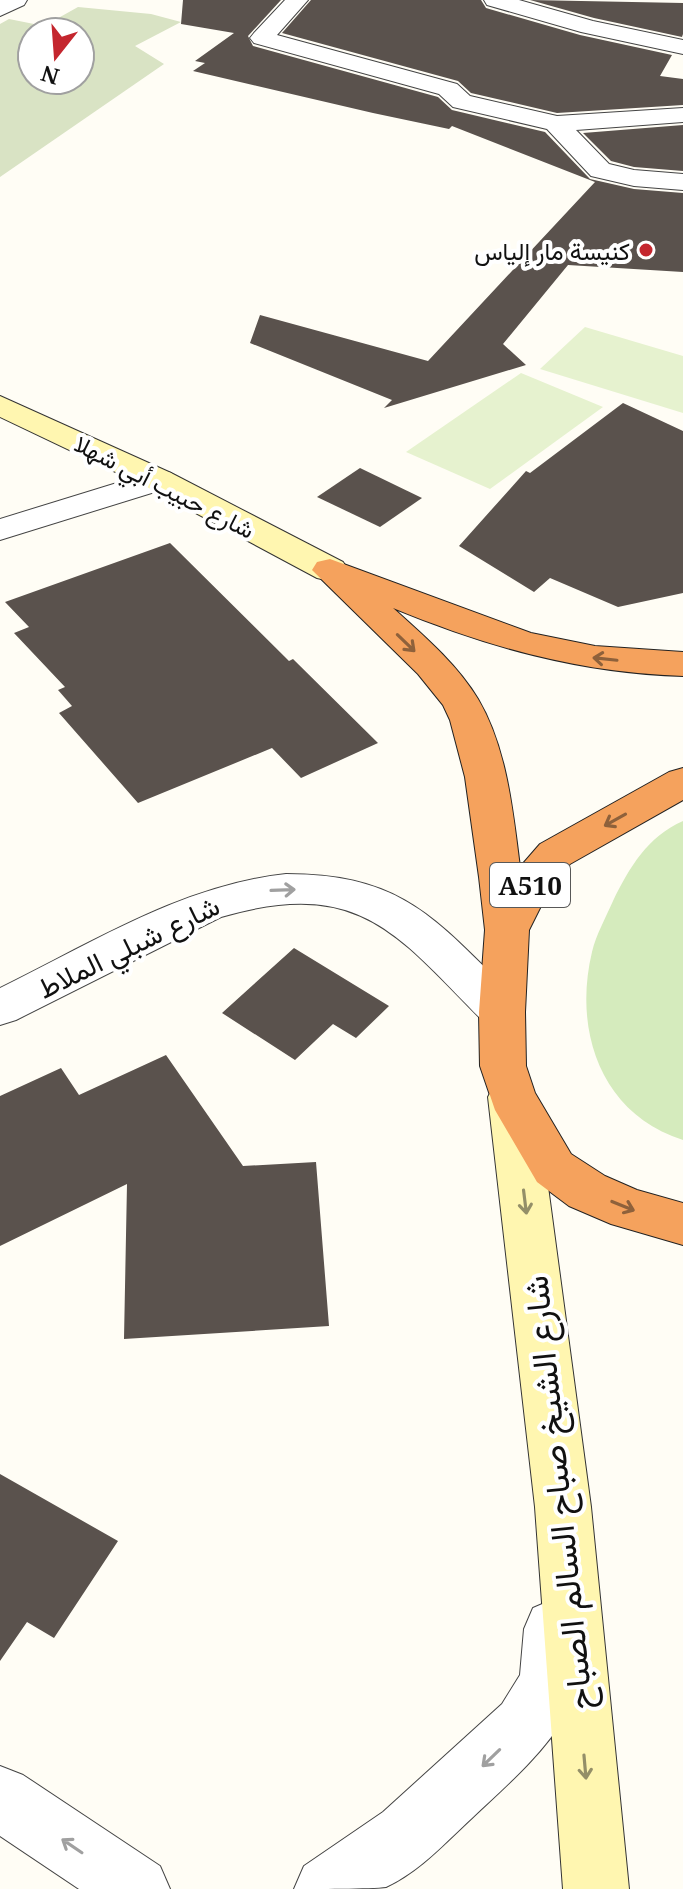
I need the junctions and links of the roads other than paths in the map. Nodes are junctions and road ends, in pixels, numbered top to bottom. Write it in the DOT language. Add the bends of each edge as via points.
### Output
graph roads {
  1 [pos="16,0"];
  2 [pos="297,0"];
  3 [pos="495,0"];
  4 [pos="0,9"];
  5 [pos="610,9"];
  6 [pos="616,33"];
  7 [pos="683,47"];
  8 [pos="683,115"];
  9 [pos="556,124"];
  10 [pos="683,182"];
  11 [pos="0,405"];
  12 [pos="159,480"];
  13 [pos="0,530"];
  14 [pos="330,570"];
  15 [pos="683,664"];
  16 [pos="683,782"];
  17 [pos="507,930"];
  18 [pos="0,1008"];
  19 [pos="502,1012"];
  20 [pos="508,1082"];
  21 [pos="683,1224"];
  22 [pos="563,1507"];
  23 [pos="0,1798"];
  24 [pos="137,1889"];
  25 [pos="327,1889"];
  26 [pos="596,1889"];
  1 -- 4 [label="street"];
  2 -- 9 [label="street" via="262,38 448,89 462,102"];
  3 -- 6 [label="street"];
  5 -- 6 [label="street"];
  6 -- 7 [label="street"];
  8 -- 9 [label="street"];
  9 -- 10 [label="street" via="600,170"];
  11 -- 12 [label="street, شارع حبيب أبي شهلا"];
  12 -- 13 [label="street"];
  12 -- 14 [label="street, شارع حبيب أبي شهلا"];
  15 -- 14 [label="highway, one-way" via="545,649"];
  14 -- 17 [label="highway, one-way" via="462,704 478,748"];
  16 -- 17 [label="highway, A510, one-way" via="555,854 529,886"];
  17 -- 19 [label="highway, A510"];
  18 -- 19 [label="street, شارع شبلي الملاط, one-way" via="207,905 293,889 357,898 387,909 412,924"];
  19 -- 20 [label="highway, A510"];
  20 -- 21 [label="highway, A510, one-way" via="554,1168 587,1191"];
  20 -- 22 [label="street, شارع الشيخ صباح السالم الصباح, one-way"];
  22 -- 25 [label="street, one-way" via="550,1684 531,1716 406,1835"];
  22 -- 26 [label="street, شارع الشيخ صباح السالم الصباح, one-way"];
  24 -- 23 [label="street, one-way"];
}
